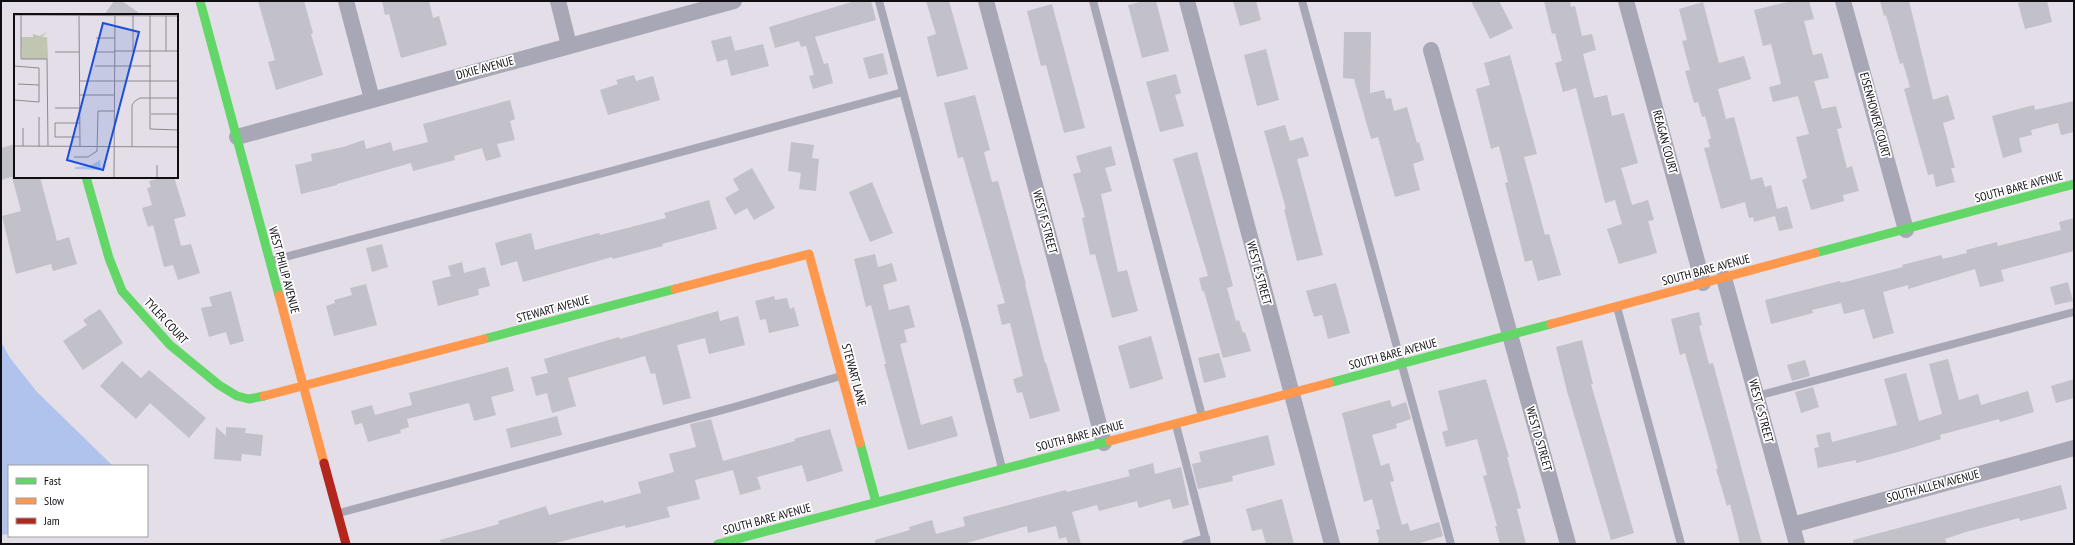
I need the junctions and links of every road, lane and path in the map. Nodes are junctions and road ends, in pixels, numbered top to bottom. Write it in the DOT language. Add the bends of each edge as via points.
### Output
graph roads {
  1 [pos="200,1"];
  2 [pos="346,1"];
  3 [pos="558,1"];
  4 [pos="734,1"];
  5 [pos="878,1"];
  6 [pos="986,1"];
  7 [pos="1093,1"];
  8 [pos="1187,1"];
  9 [pos="1302,1"];
  10 [pos="1626,1"];
  11 [pos="1843,1"];
  12 [pos="570,45"];
  13 [pos="1431,50"];
  14 [pos="903,92"];
  15 [pos="372,99"];
  16 [pos="236,137"];
  17 [pos="86,178"];
  18 [pos="2074,184"];
  19 [pos="1906,230"];
  20 [pos="809,254"];
  21 [pos="268,261"];
  22 [pos="1724,278"];
  23 [pos="1703,284"];
  24 [pos="1617,306"];
  25 [pos="2074,312"];
  26 [pos="1510,335"];
  27 [pos="1402,364"];
  28 [pos="842,376"];
  29 [pos="303,386"];
  30 [pos="1292,394"];
  31 [pos="1757,396"];
  32 [pos="1202,417"];
  33 [pos="1176,424"];
  34 [pos="1104,443"];
  35 [pos="2074,448"];
  36 [pos="1002,469"];
  37 [pos="876,502"];
  38 [pos="338,514"];
  39 [pos="1792,525"];
  40 [pos="1207,541"];
  41 [pos="346,544"];
  42 [pos="718,544"];
  43 [pos="1186,544"];
  44 [pos="1332,544"];
  45 [pos="1451,544"];
  46 [pos="1568,544"];
  47 [pos="1681,544"];
  48 [pos="1797,544"];
  1 -- 16 [label="street, WEST PHILIP AVENUE"];
  2 -- 15 [label="street"];
  3 -- 12 [label="street"];
  4 -- 12 [label="street, DIXIE AVENUE"];
  5 -- 14 [label="lane"];
  6 -- 34 [label="street, WEST F STREET"];
  7 -- 32 [label="lane"];
  8 -- 30 [label="street, WEST E STREET"];
  9 -- 27 [label="lane"];
  10 -- 23 [label="street, REAGAN COURT"];
  11 -- 19 [label="street, EISENHOWER COURT"];
  12 -- 15 [label="street, DIXIE AVENUE"];
  13 -- 26 [label="street, WEST D STREET"];
  14 -- 21 [label="lane"];
  14 -- 36 [label="lane"];
  15 -- 16 [label="street, DIXIE AVENUE"];
  16 -- 21 [label="street, WEST PHILIP AVENUE"];
  17 -- 29 [label="street, TYLER COURT" via="109,258 122,291 170,345 219,385 237,396 249,398"];
  18 -- 19 [label="street, SOUTH BARE AVENUE"];
  19 -- 22 [label="street, SOUTH BARE AVENUE"];
  20 -- 28 [label="street, STEWART LANE"];
  20 -- 29 [label="street, STEWART AVENUE"];
  21 -- 29 [label="street, WEST PHILIP AVENUE"];
  22 -- 23 [label="street, SOUTH BARE AVENUE"];
  22 -- 31 [label="street, WEST C STREET"];
  23 -- 24 [label="street, SOUTH BARE AVENUE"];
  24 -- 26 [label="street, SOUTH BARE AVENUE"];
  24 -- 47 [label="lane"];
  25 -- 31 [label="lane"];
  26 -- 27 [label="street, SOUTH BARE AVENUE"];
  26 -- 46 [label="street, WEST D STREET"];
  27 -- 30 [label="street, SOUTH BARE AVENUE"];
  27 -- 45 [label="lane"];
  28 -- 37 [label="street, STEWART LANE"];
  28 -- 38 [label="lane"];
  29 -- 38 [label="street, WEST PHILIP AVENUE"];
  30 -- 32 [label="street, SOUTH BARE AVENUE"];
  30 -- 44 [label="street, WEST E STREET"];
  31 -- 39 [label="street, WEST C STREET"];
  32 -- 33 [label="street, SOUTH BARE AVENUE"];
  33 -- 34 [label="street, SOUTH BARE AVENUE"];
  33 -- 40 [label="lane"];
  34 -- 36 [label="street, SOUTH BARE AVENUE"];
  35 -- 39 [label="street, SOUTH ALLEN AVENUE"];
  36 -- 37 [label="street, SOUTH BARE AVENUE"];
  37 -- 42 [label="street, SOUTH BARE AVENUE"];
  38 -- 41 [label="street, WEST PHILIP AVENUE"];
  39 -- 48 [label="street, WEST C STREET"];
  40 -- 43 [label="lane"];
}
